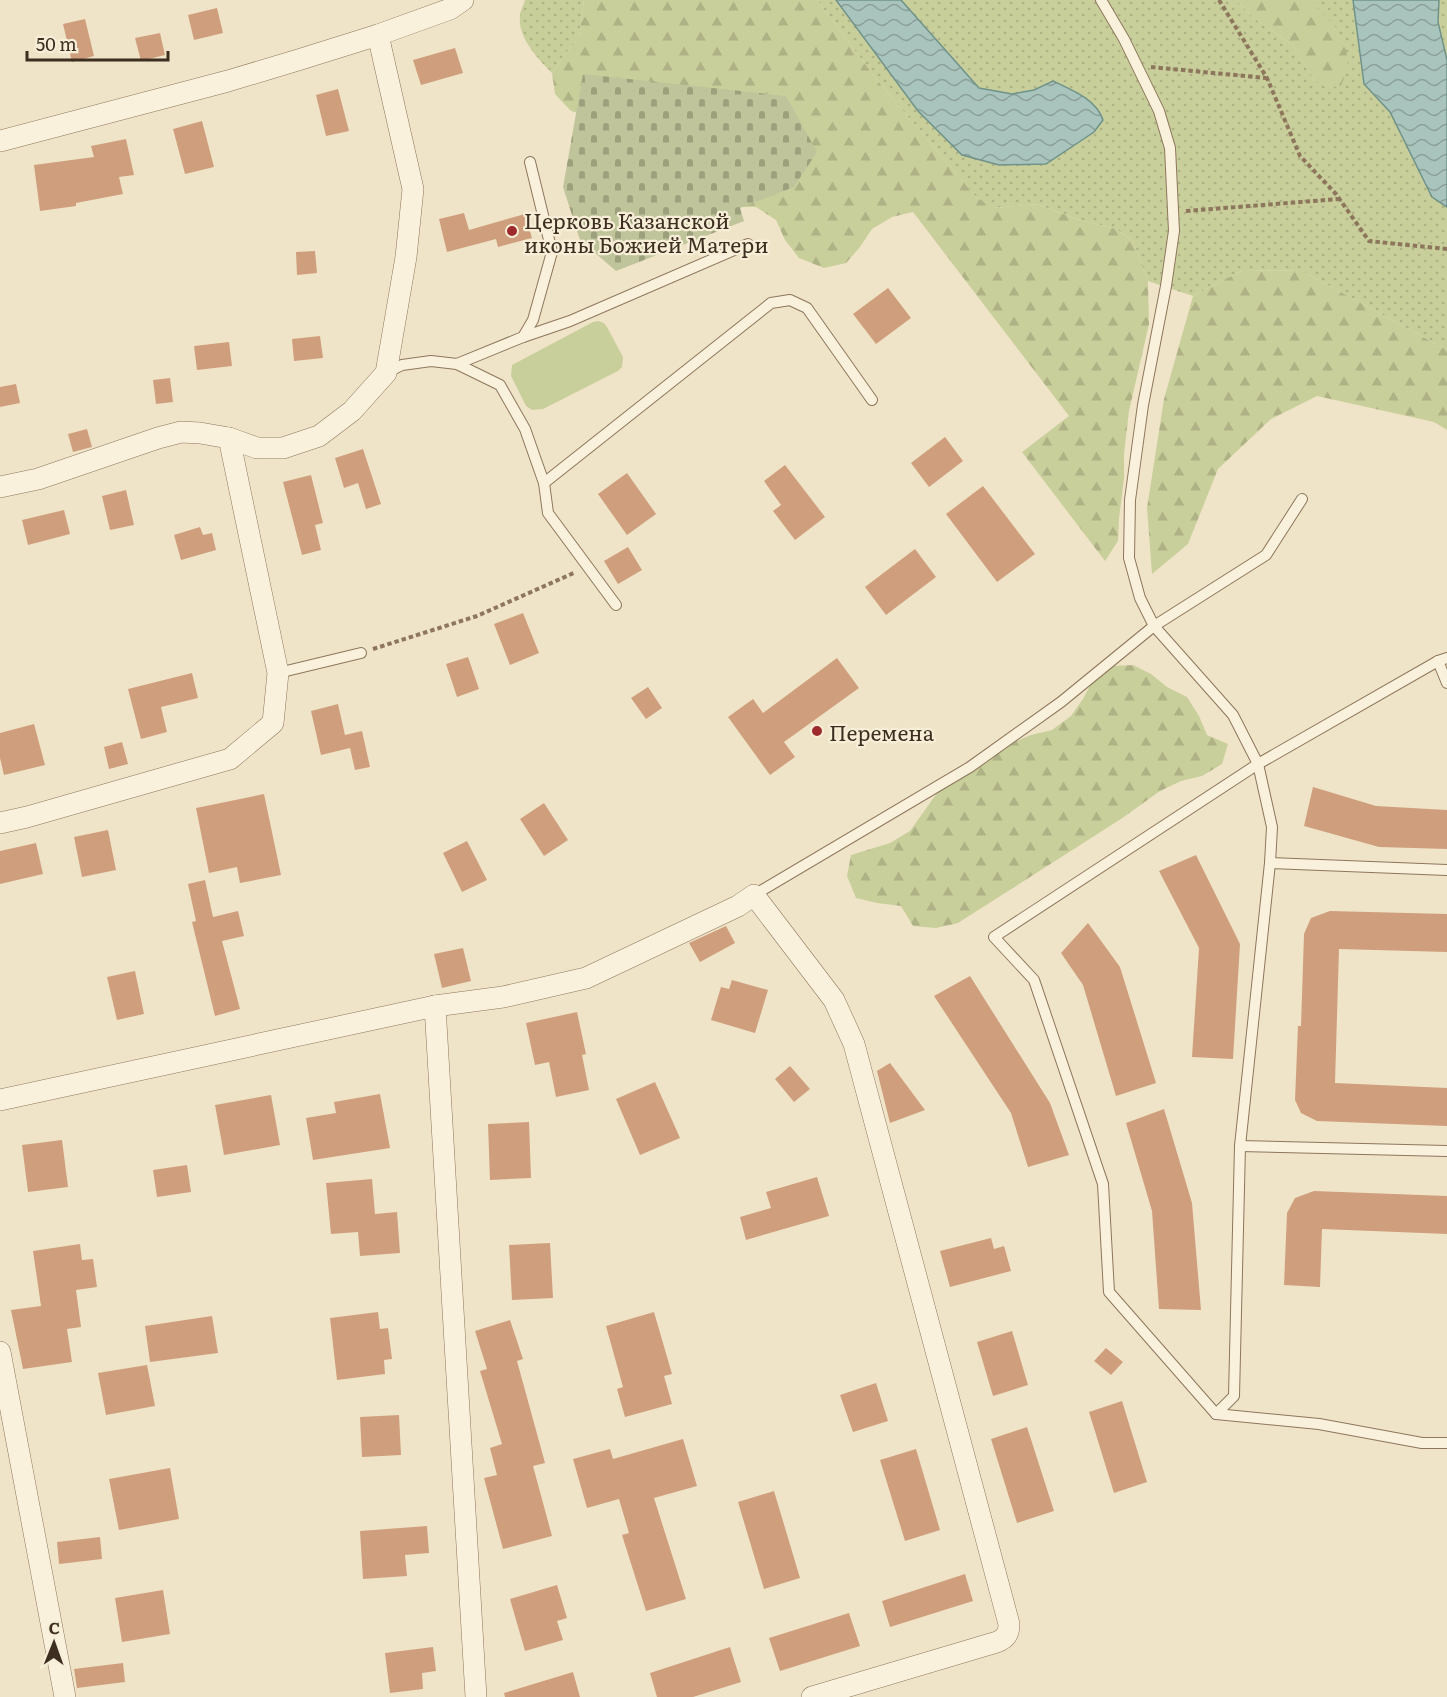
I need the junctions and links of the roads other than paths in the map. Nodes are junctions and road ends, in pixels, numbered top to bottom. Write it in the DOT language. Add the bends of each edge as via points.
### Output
graph roads {
  1 [pos="464,0"];
  2 [pos="1101,0"];
  3 [pos="378,36"];
  4 [pos="0,141"];
  5 [pos="530,162"];
  6 [pos="748,244"];
  7 [pos="524,337"];
  8 [pos="457,364"];
  9 [pos="386,373"];
  10 [pos="872,400"];
  11 [pos="229,438"];
  12 [pos="544,483"];
  13 [pos="0,487"];
  14 [pos="1302,499"];
  15 [pos="615,605"];
  16 [pos="1154,626"];
  17 [pos="361,653"];
  18 [pos="1443,660"];
  19 [pos="278,673"];
  20 [pos="1447,683"];
  21 [pos="1258,764"];
  22 [pos="0,822"];
  23 [pos="1270,863"];
  24 [pos="1447,870"];
  25 [pos="754,895"];
  26 [pos="435,1006"];
  27 [pos="0,1100"];
  28 [pos="1240,1146"];
  29 [pos="1447,1151"];
  30 [pos="0,1352"];
  31 [pos="1216,1414"];
  32 [pos="1447,1443"];
  33 [pos="65,1697"];
  34 [pos="476,1697"];
  35 [pos="812,1697"];
  1 -- 3 [label="street"];
  2 -- 16 [label="lane" via="1159,111 1170,148 1174,231 1130,500 1129,558 1140,598"];
  3 -- 4 [label="street" via="228,81"];
  3 -- 9 [label="street" via="413,189"];
  5 -- 7 [label="lane" via="552,252 533,320"];
  6 -- 7 [label="lane"];
  7 -- 8 [label="lane"];
  8 -- 9 [label="lane" via="431,361 402,365"];
  8 -- 12 [label="lane" via="500,385 525,429"];
  9 -- 11 [label="street" via="352,411 319,436 283,448 257,448"];
  10 -- 12 [label="lane" via="807,308 790,300 771,303"];
  11 -- 13 [label="street" via="181,432 38,479"];
  11 -- 19 [label="street"];
  12 -- 15 [label="lane" via="548,513"];
  14 -- 16 [label="lane" via="1266,555"];
  16 -- 21 [label="lane" via="1233,715"];
  16 -- 25 [label="lane" via="1061,702 970,767"];
  17 -- 19 [label="lane"];
  18 -- 20 [label="lane"];
  18 -- 21 [label="lane"];
  19 -- 22 [label="street" via="273,723 230,759"];
  21 -- 23 [label="lane" via="1272,827"];
  21 -- 31 [label="lane" via="994,937 1034,980 1103,1184 1109,1292"];
  23 -- 24 [label="lane"];
  23 -- 28 [label="lane"];
  25 -- 26 [label="street" via="586,978 503,997"];
  25 -- 35 [label="street" via="834,1000 854,1044 1009,1624 1005,1638 998,1642"];
  26 -- 27 [label="street"];
  26 -- 34 [label="street"];
  28 -- 29 [label="lane"];
  28 -- 31 [label="lane" via="1234,1396"];
  30 -- 33 [label="street"];
  31 -- 32 [label="lane" via="1320,1424 1422,1443"];
}
